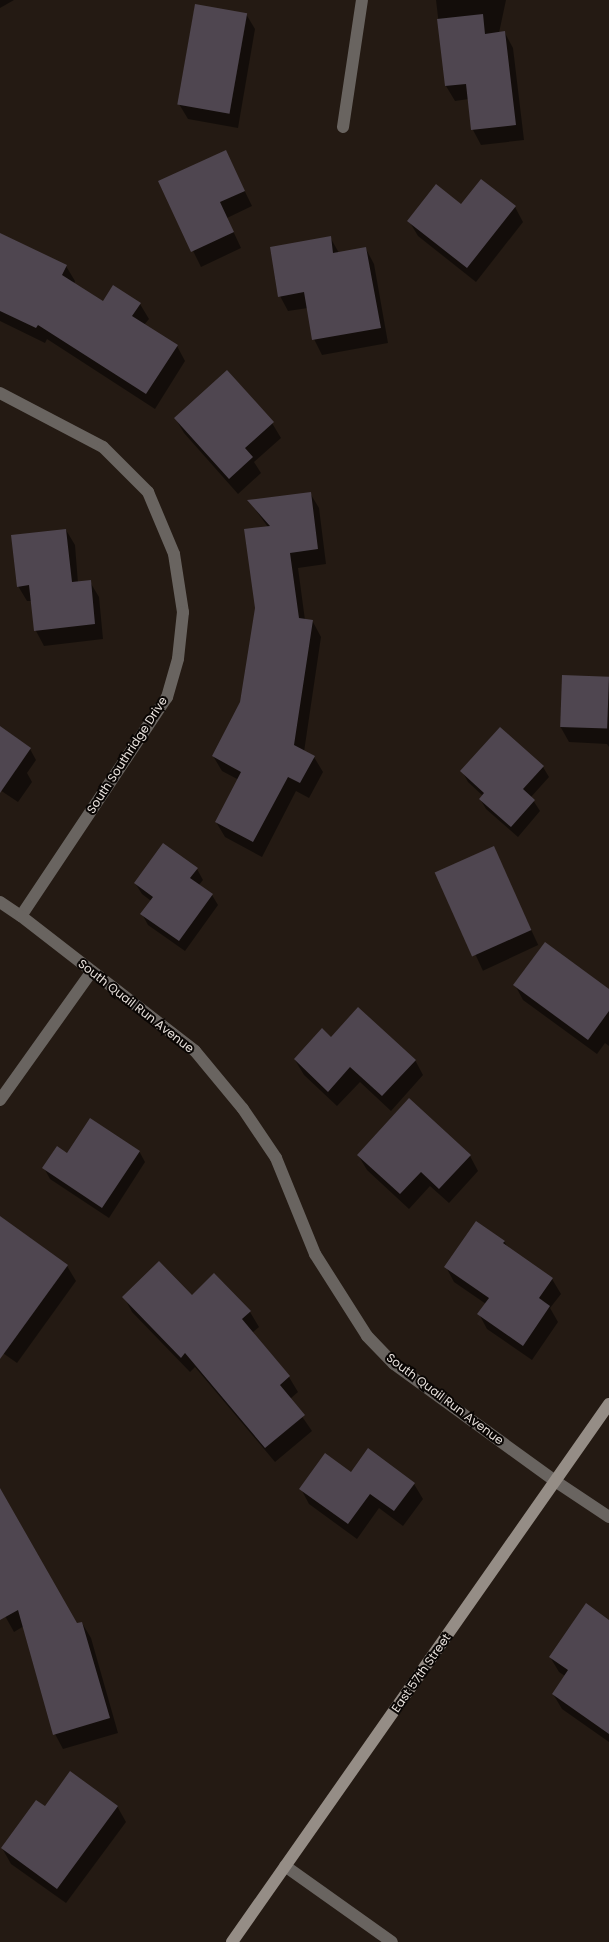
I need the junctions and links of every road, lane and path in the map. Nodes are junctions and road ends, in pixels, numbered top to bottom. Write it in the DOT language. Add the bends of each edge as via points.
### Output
graph roads {
  1 [pos="362,0"];
  2 [pos="344,127"];
  3 [pos="0,393"];
  4 [pos="0,902"];
  5 [pos="21,916"];
  6 [pos="92,971"];
  7 [pos="0,1100"];
  8 [pos="609,1404"];
  9 [pos="555,1481"];
  10 [pos="609,1517"];
  11 [pos="286,1866"];
  12 [pos="232,1942"];
  13 [pos="392,1942"];
  1 -- 2 [label="street"];
  3 -- 5 [label="street, South Southridge Drive" via="103,447 148,492 174,554 183,612 178,659 167,697"];
  4 -- 5 [label="street, South Quail Run Avenue"];
  5 -- 6 [label="street, South Quail Run Avenue"];
  6 -- 7 [label="street"];
  6 -- 9 [label="street, South Quail Run Avenue" via="195,1051 243,1109 276,1158 315,1254 367,1336 394,1364"];
  8 -- 9 [label="main road, East 57th Street"];
  9 -- 10 [label="street, South Quail Run Avenue"];
  9 -- 11 [label="main road, East 57th Street"];
  11 -- 12 [label="main road, East 57th Street"];
  11 -- 13 [label="street"];
}
